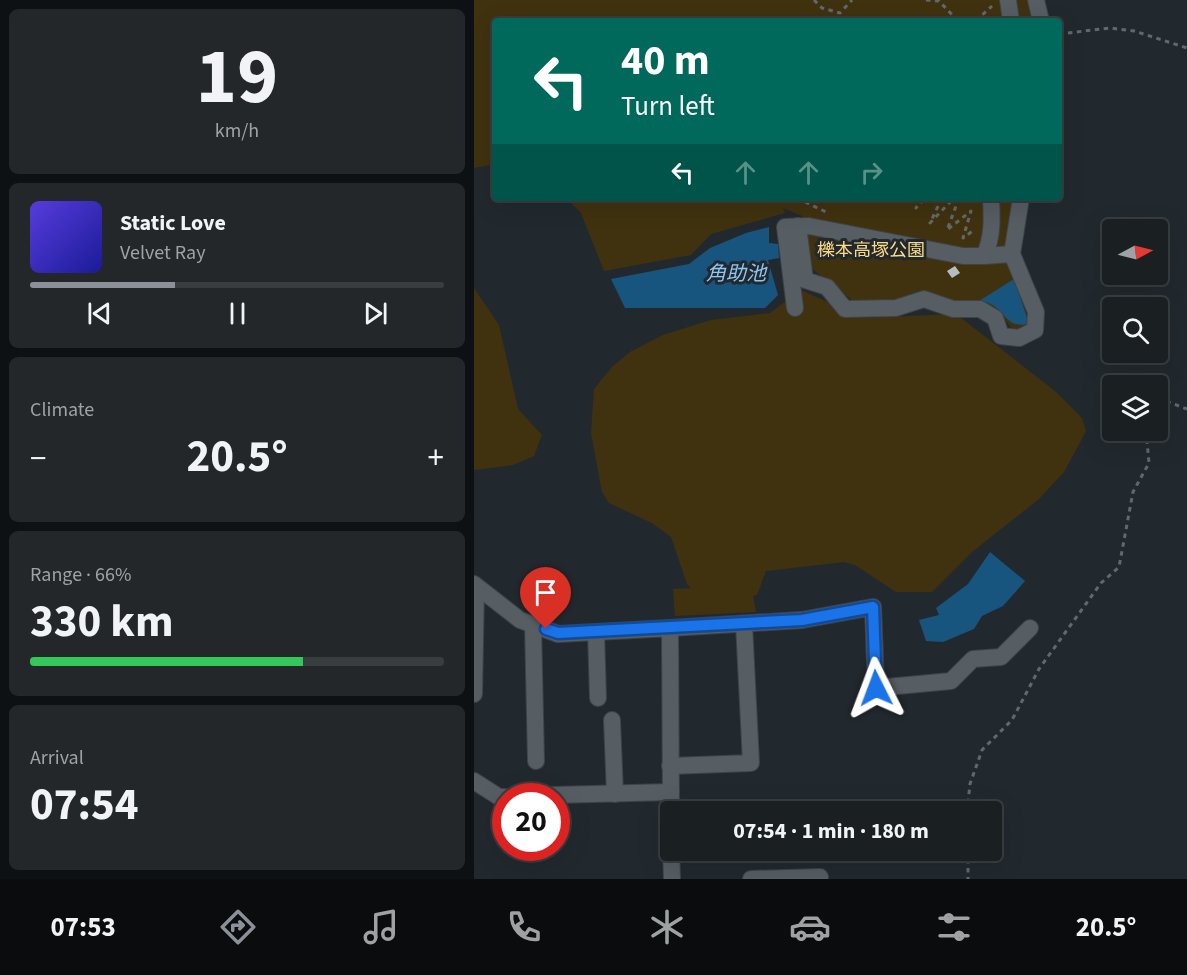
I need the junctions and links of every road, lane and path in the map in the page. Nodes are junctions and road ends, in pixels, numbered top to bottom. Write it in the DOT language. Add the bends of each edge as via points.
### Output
graph roads {
  1 [pos="814,0"];
  2 [pos="852,0"];
  3 [pos="926,0"];
  4 [pos="1036,0"];
  5 [pos="939,1"];
  6 [pos="1002,2"];
  7 [pos="955,18"];
  8 [pos="976,18"];
  9 [pos="1010,18"];
  10 [pos="1040,18"];
  11 [pos="1062,34"];
  12 [pos="1187,48"];
  13 [pos="941,201"];
  14 [pos="951,201"];
  15 [pos="959,201"];
  16 [pos="991,201"];
  17 [pos="1021,201"];
  18 [pos="798,226"];
  19 [pos="992,226"];
  20 [pos="1011,254"];
  21 [pos="984,256"];
  22 [pos="795,308"];
  23 [pos="1168,402"];
  24 [pos="1187,409"];
  25 [pos="1147,441"];
  26 [pos="475,585"];
  27 [pos="744,624"];
  28 [pos="533,625"];
  29 [pos="670,628"];
  30 [pos="1030,628"];
  31 [pos="596,632"];
  32 [pos="474,694"];
  33 [pos="598,698"];
  34 [pos="612,720"];
  35 [pos="536,761"];
  36 [pos="670,766"];
  37 [pos="474,781"];
  38 [pos="671,792"];
  39 [pos="492,793"];
  40 [pos="615,794"];
  41 [pos="570,795"];
  42 [pos="671,801"];
  43 [pos="968,801"];
  44 [pos="671,861"];
  45 [pos="968,861"];
  46 [pos="820,877"];
  47 [pos="672,879"];
  48 [pos="751,879"];
  49 [pos="968,879"];
  1 -- 2 [label="path" via="822,8 840,13"];
  3 -- 5 [label="path"];
  4 -- 10 [label="street"];
  5 -- 7 [label="path"];
  6 -- 8 [label="path"];
  6 -- 9 [label="street"];
  11 -- 12 [label="path" via="1110,28 1134,31"];
  13 -- 14 [label="path" via="930,223"];
  15 -- 19 [label="path" via="947,230 971,211 963,238 982,224"];
  16 -- 19 [label="street"];
  17 -- 20 [label="street"];
  18 -- 20 [label="street" via="805,280 827,287 845,309 896,308 924,299 953,309 980,309 995,318 1001,336 1018,338 1035,330 1036,312"];
  18 -- 21 [label="street" via="963,256"];
  18 -- 22 [label="street" via="785,227"];
  19 -- 21 [label="street"];
  20 -- 21 [label="street"];
  23 -- 24 [label="path"];
  25 -- 43 [label="path" via="1149,463 1133,492 1119,567 1101,583 1039,669 1012,720 982,750 969,784"];
  26 -- 28 [label="street" via="520,620"];
  26 -- 32 [label="street"];
  27 -- 29 [label="street"];
  27 -- 30 [label="street" via="802,620 873,607 876,688 951,681 973,659 1001,657"];
  27 -- 36 [label="street" via="751,763"];
  28 -- 31 [label="street" via="558,633"];
  28 -- 35 [label="street"];
  29 -- 31 [label="street"];
  29 -- 36 [label="street"];
  31 -- 33 [label="street"];
  34 -- 40 [label="street"];
  36 -- 38 [label="street"];
  37 -- 39 [label="street"];
  38 -- 40 [label="street"];
  38 -- 42 [label="street"];
  40 -- 41 [label="street"];
  44 -- 47 [label="street"];
  45 -- 49 [label="path"];
  46 -- 48 [label="street"];
}
